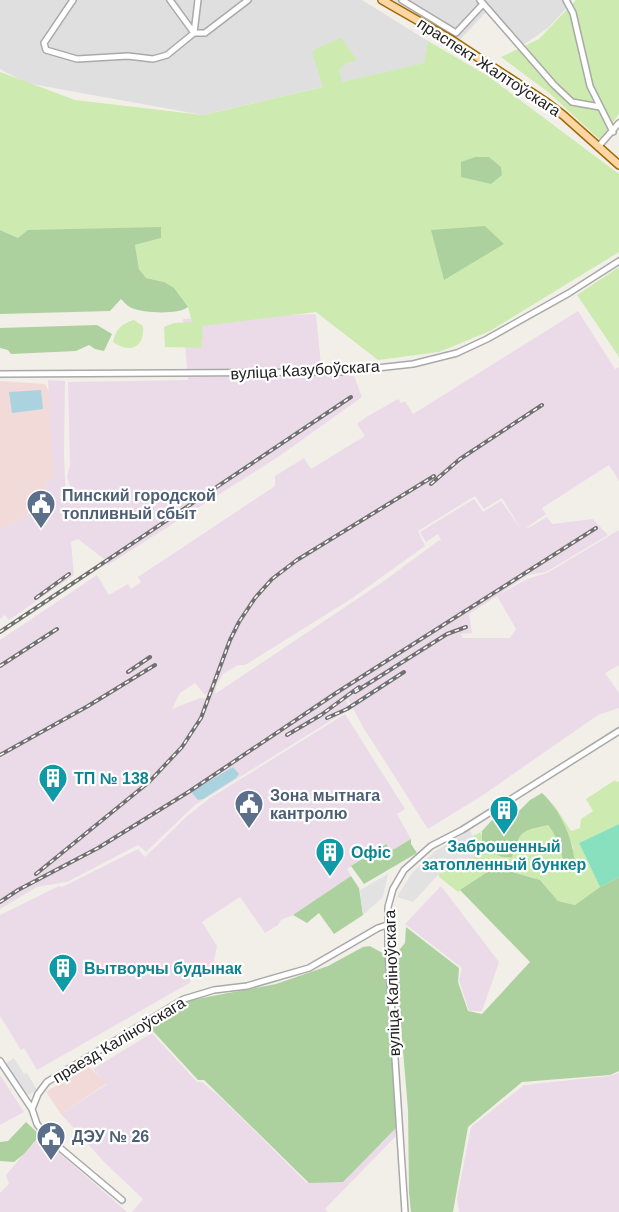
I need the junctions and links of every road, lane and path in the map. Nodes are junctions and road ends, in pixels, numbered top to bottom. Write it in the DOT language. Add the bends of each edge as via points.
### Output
graph roads {
  1 [pos="73,0"];
  2 [pos="170,0"];
  3 [pos="198,0"];
  4 [pos="248,0"];
  5 [pos="402,0"];
  6 [pos="566,0"];
  7 [pos="384,1"];
  8 [pos="482,2"];
  9 [pos="194,33"];
  10 [pos="600,107"];
  11 [pos="619,123"];
  12 [pos="613,132"];
  13 [pos="598,147"];
  14 [pos="619,165"];
  15 [pos="619,261"];
  16 [pos="0,374"];
  17 [pos="619,731"];
  18 [pos="387,925"];
  19 [pos="0,1060"];
  20 [pos="32,1110"];
  21 [pos="122,1200"];
  22 [pos="405,1212"];
  1 -- 9 [label="street" via="44,43 46,50 77,59 153,59 167,55"];
  2 -- 9 [label="street"];
  3 -- 9 [label="street"];
  4 -- 9 [label="street" via="205,33"];
  5 -- 8 [label="street" via="456,33"];
  6 -- 10 [label="street" via="573,13 590,86"];
  7 -- 13 [label="main road, праспект Жалтоўскага" via="489,64 563,115"];
  8 -- 10 [label="street" via="572,102"];
  10 -- 12 [label="street"];
  11 -- 12 [label="street"];
  12 -- 13 [label="street"];
  13 -- 14 [label="main road, праспект Жалтоўскага"];
  15 -- 16 [label="street, вуліца Казубоўскага" via="487,339 457,353 413,364 341,372"];
  17 -- 18 [label="street, вуліца Каліноўскага" via="431,846 404,870 396,883"];
  18 -- 20 [label="street, праезд Каліноўскага" via="309,968 184,999 47,1082"];
  18 -- 22 [label="street, вуліца Каліноўскага"];
  19 -- 20 [label="street"];
  20 -- 21 [label="street" via="48,1137"];
}
